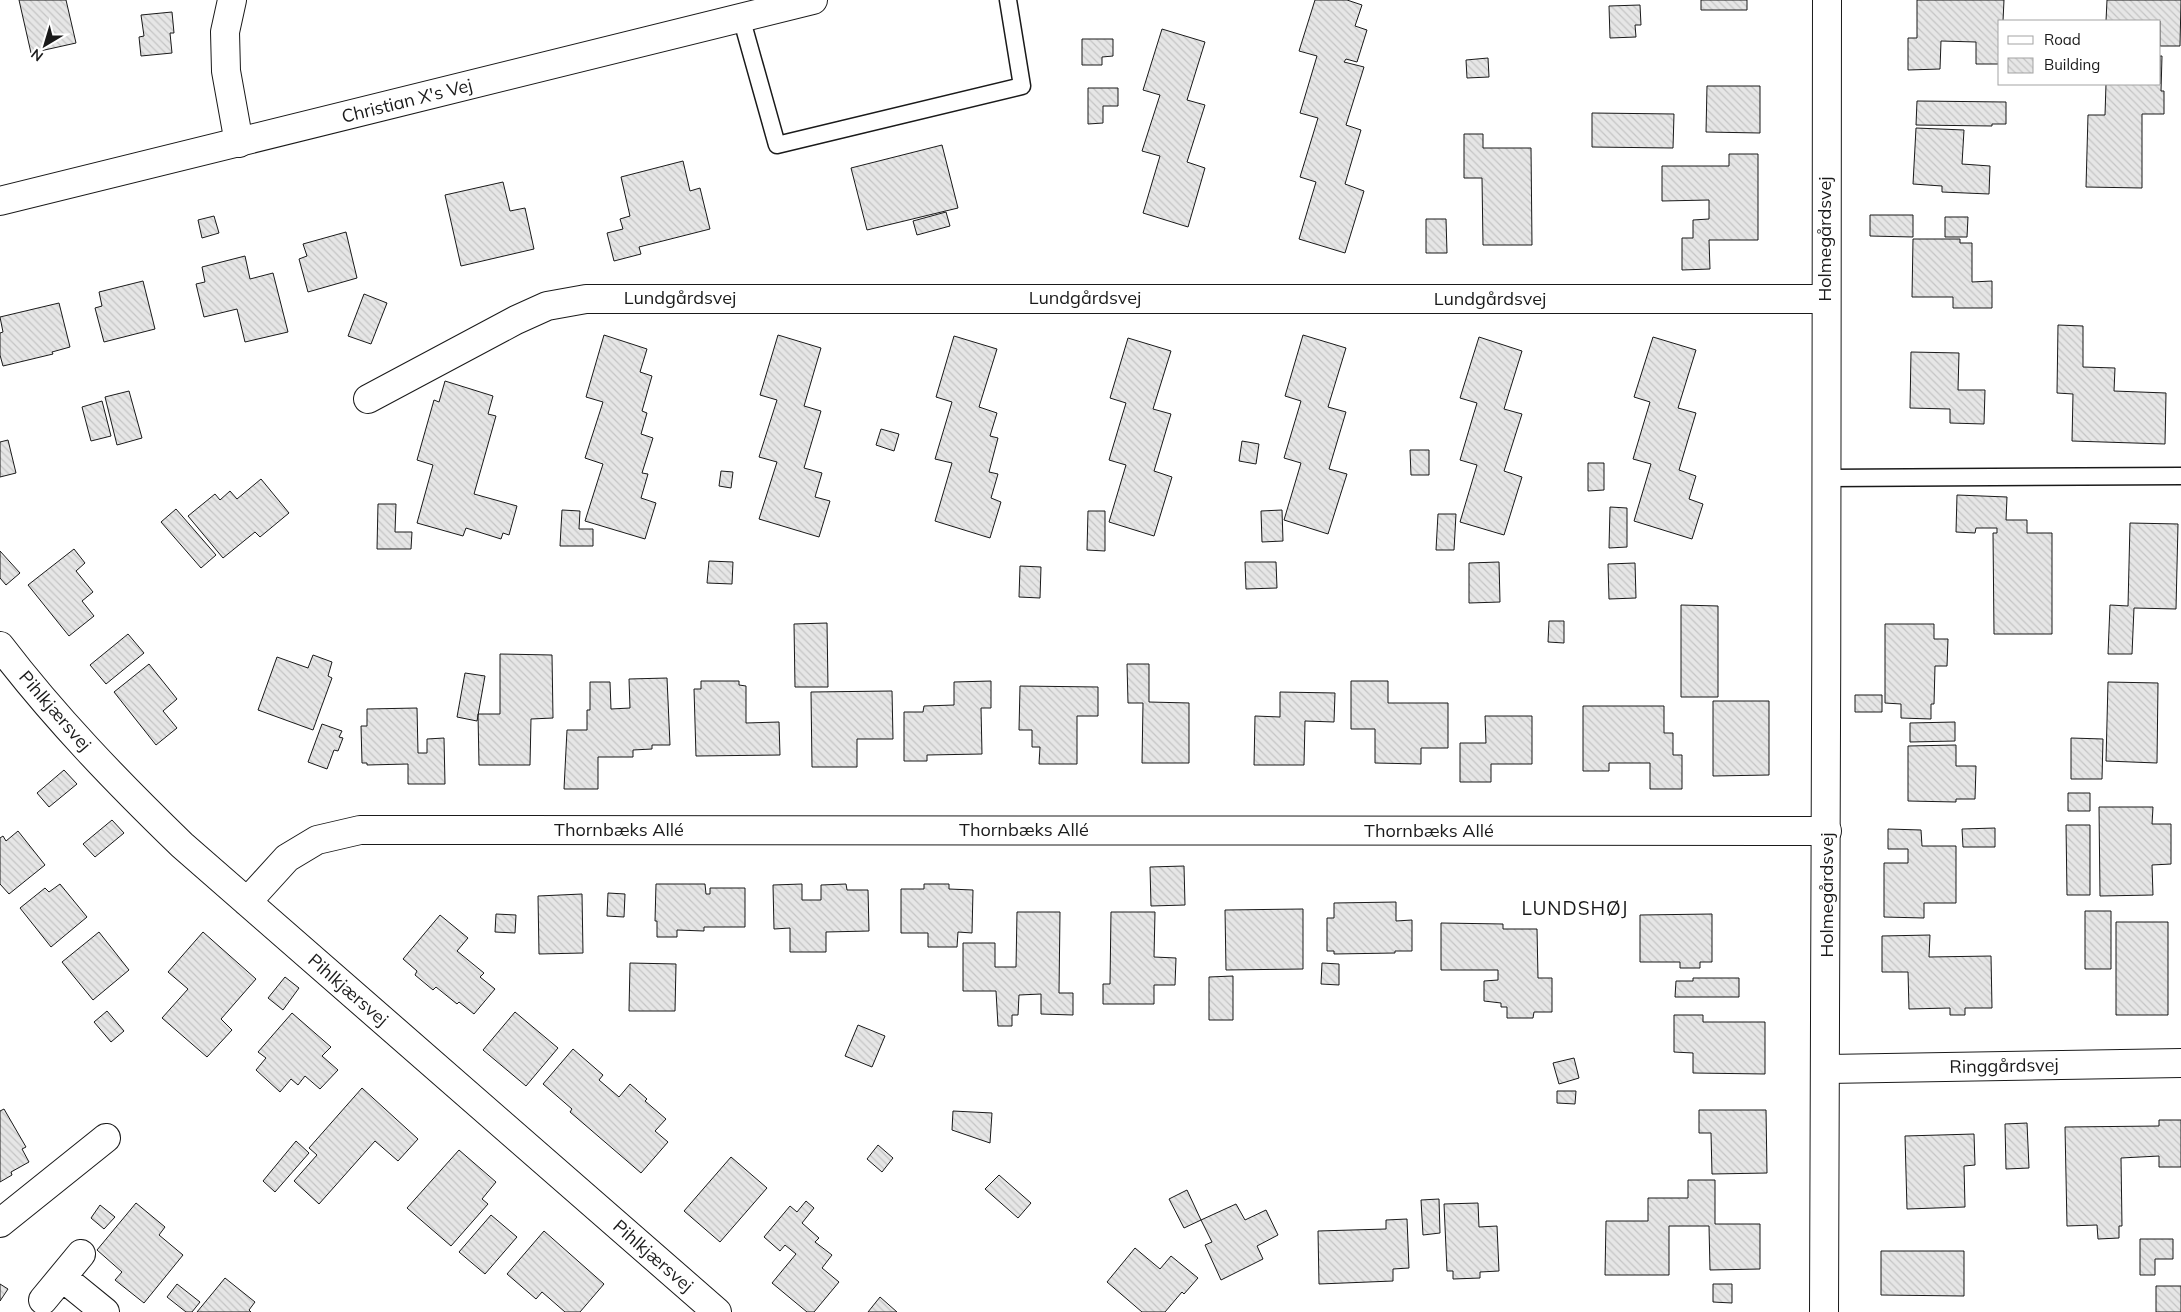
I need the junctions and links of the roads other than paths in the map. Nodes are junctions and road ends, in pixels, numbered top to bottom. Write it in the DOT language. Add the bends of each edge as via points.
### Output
graph roads {
  1 [pos="232,0"];
  2 [pos="813,0"];
  3 [pos="1008,0"];
  4 [pos="1826,0"];
  5 [pos="741,18"];
  6 [pos="239,143"];
  7 [pos="0,201"];
  8 [pos="1825,299"];
  9 [pos="368,399"];
  10 [pos="2181,476"];
  11 [pos="1826,478"];
  12 [pos="0,646"];
  13 [pos="1827,831"];
  14 [pos="247,902"];
  15 [pos="2181,1063"];
  16 [pos="1827,1069"];
  17 [pos="106,1138"];
  18 [pos="0,1222"];
  19 [pos="81,1254"];
  20 [pos="62,1277"];
  21 [pos="43,1300"];
  22 [pos="105,1312"];
  23 [pos="717,1312"];
  24 [pos="1824,1312"];
  1 -- 6 [label="street" via="225,32 226,71"];
  2 -- 5 [label="street, Christian X's Vej"];
  3 -- 5 [label="lane" via="1022,86 777,145"];
  4 -- 8 [label="street, Holmegårdsvej"];
  5 -- 6 [label="street, Christian X's Vej"];
  6 -- 7 [label="street, Christian X's Vej"];
  8 -- 9 [label="street, Lundgårdsvej" via="586,299 547,306 516,320"];
  8 -- 11 [label="street, Holmegårdsvej"];
  10 -- 11 [label="lane"];
  11 -- 13 [label="street, Holmegårdsvej"];
  12 -- 14 [label="street, Pihlkjærsvej" via="35,692 117,782"];
  13 -- 14 [label="street, Thornbæks Allé" via="360,830 317,840 287,858"];
  13 -- 16 [label="street, Holmegårdsvej"];
  14 -- 23 [label="street, Pihlkjærsvej"];
  15 -- 16 [label="street, Ringgårdsvej"];
  16 -- 24 [label="street, Holmegårdsvej"];
  17 -- 18 [label="street"];
  19 -- 20 [label="street"];
  20 -- 21 [label="street"];
  20 -- 22 [label="street"];
}
